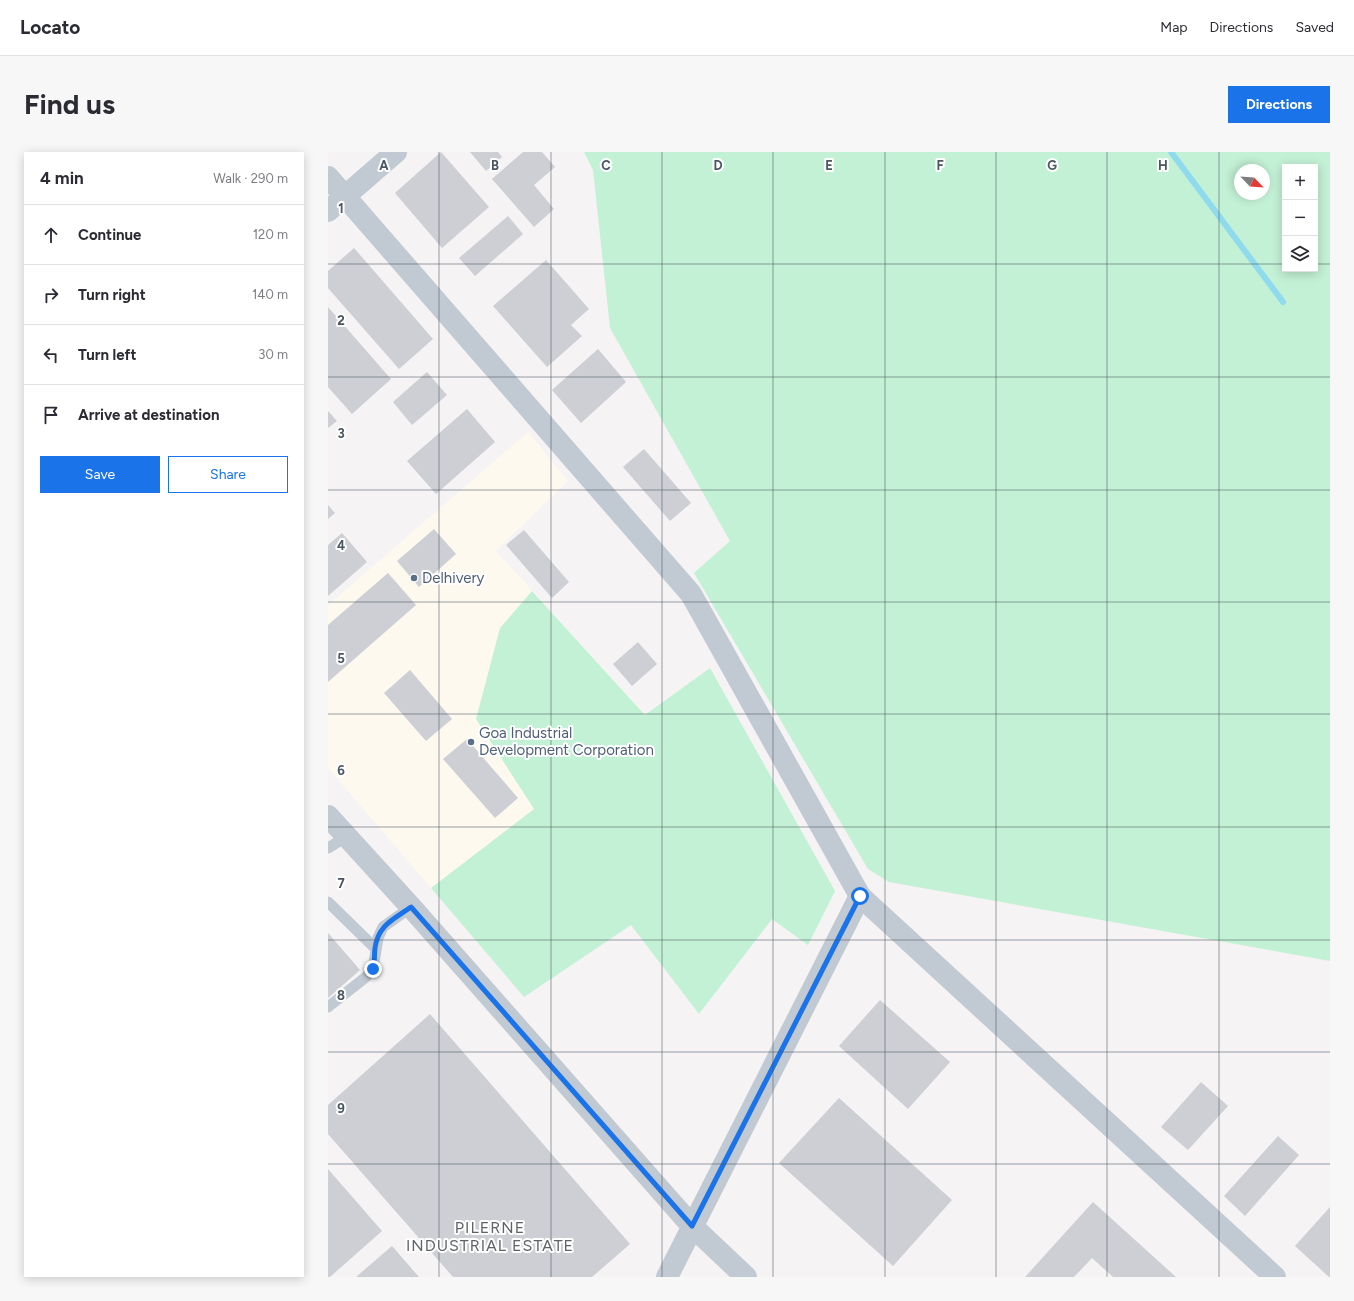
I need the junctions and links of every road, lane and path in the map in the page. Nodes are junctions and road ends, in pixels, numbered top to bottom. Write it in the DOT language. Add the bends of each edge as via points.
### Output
graph roads {
  1 [pos="396,152"];
  2 [pos="328,176"];
  3 [pos="345,196"];
  4 [pos="328,212"];
  5 [pos="328,816"];
  6 [pos="337,843"];
  7 [pos="860,896"];
  8 [pos="328,902"];
  9 [pos="411,907"];
  10 [pos="375,948"];
  11 [pos="328,1007"];
  12 [pos="692,1226"];
  13 [pos="667,1277"];
  14 [pos="746,1277"];
  15 [pos="1276,1277"];
  1 -- 3 [label="street"];
  2 -- 3 [label="street"];
  3 -- 4 [label="street"];
  3 -- 7 [label="street" via="690,594"];
  5 -- 6 [label="street"];
  6 -- 9 [label="street"];
  7 -- 12 [label="street"];
  7 -- 15 [label="street"];
  8 -- 10 [label="lane"];
  9 -- 10 [label="lane" via="383,927"];
  9 -- 12 [label="street"];
  10 -- 11 [label="lane" via="373,969"];
  12 -- 13 [label="street"];
  12 -- 14 [label="street"];
}
